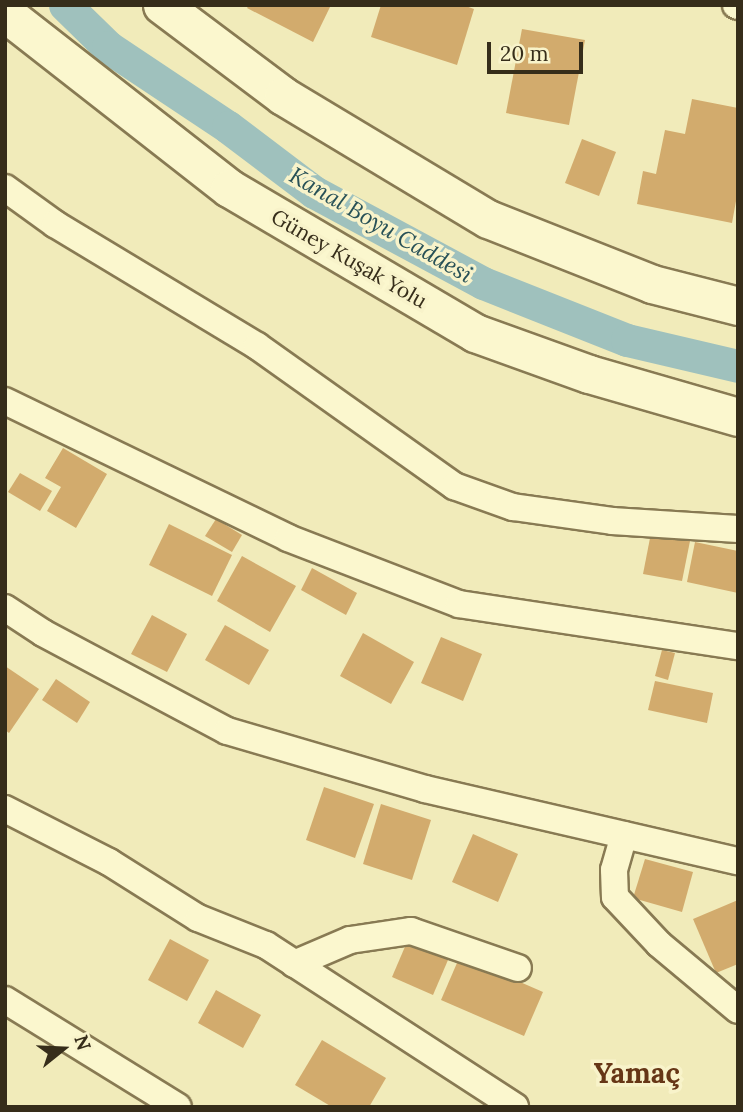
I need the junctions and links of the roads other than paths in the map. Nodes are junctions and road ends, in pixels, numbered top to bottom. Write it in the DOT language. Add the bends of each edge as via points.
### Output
graph roads {
  1 [pos="162,5"];
  2 [pos="5,13"];
  3 [pos="5,188"];
  4 [pos="738,306"];
  5 [pos="5,401"];
  6 [pos="738,417"];
  7 [pos="738,529"];
  8 [pos="5,608"];
  9 [pos="738,646"];
  10 [pos="5,809"];
  11 [pos="624,835"];
  12 [pos="738,861"];
  13 [pos="294,964"];
  14 [pos="518,968"];
  15 [pos="5,1000"];
  16 [pos="738,1010"];
  17 [pos="178,1107"];
  18 [pos="514,1107"];
  1 -- 4 [label="main road" via="283,96 488,219 652,284"];
  2 -- 6 [label="main road, Güney Kuşak Yolu" via="229,188 475,333 589,374"];
  3 -- 7 [label="street" via="55,224 257,346 454,486 526,509 612,521"];
  5 -- 9 [label="street" via="288,538 459,604"];
  8 -- 11 [label="street" via="227,731 425,789"];
  10 -- 13 [label="street" via="109,862 198,918 265,945"];
  11 -- 12 [label="street"];
  11 -- 16 [label="street" via="614,870 615,897 659,944"];
  13 -- 14 [label="street" via="350,940 411,931"];
  13 -- 18 [label="street"];
  15 -- 17 [label="street"];
}
